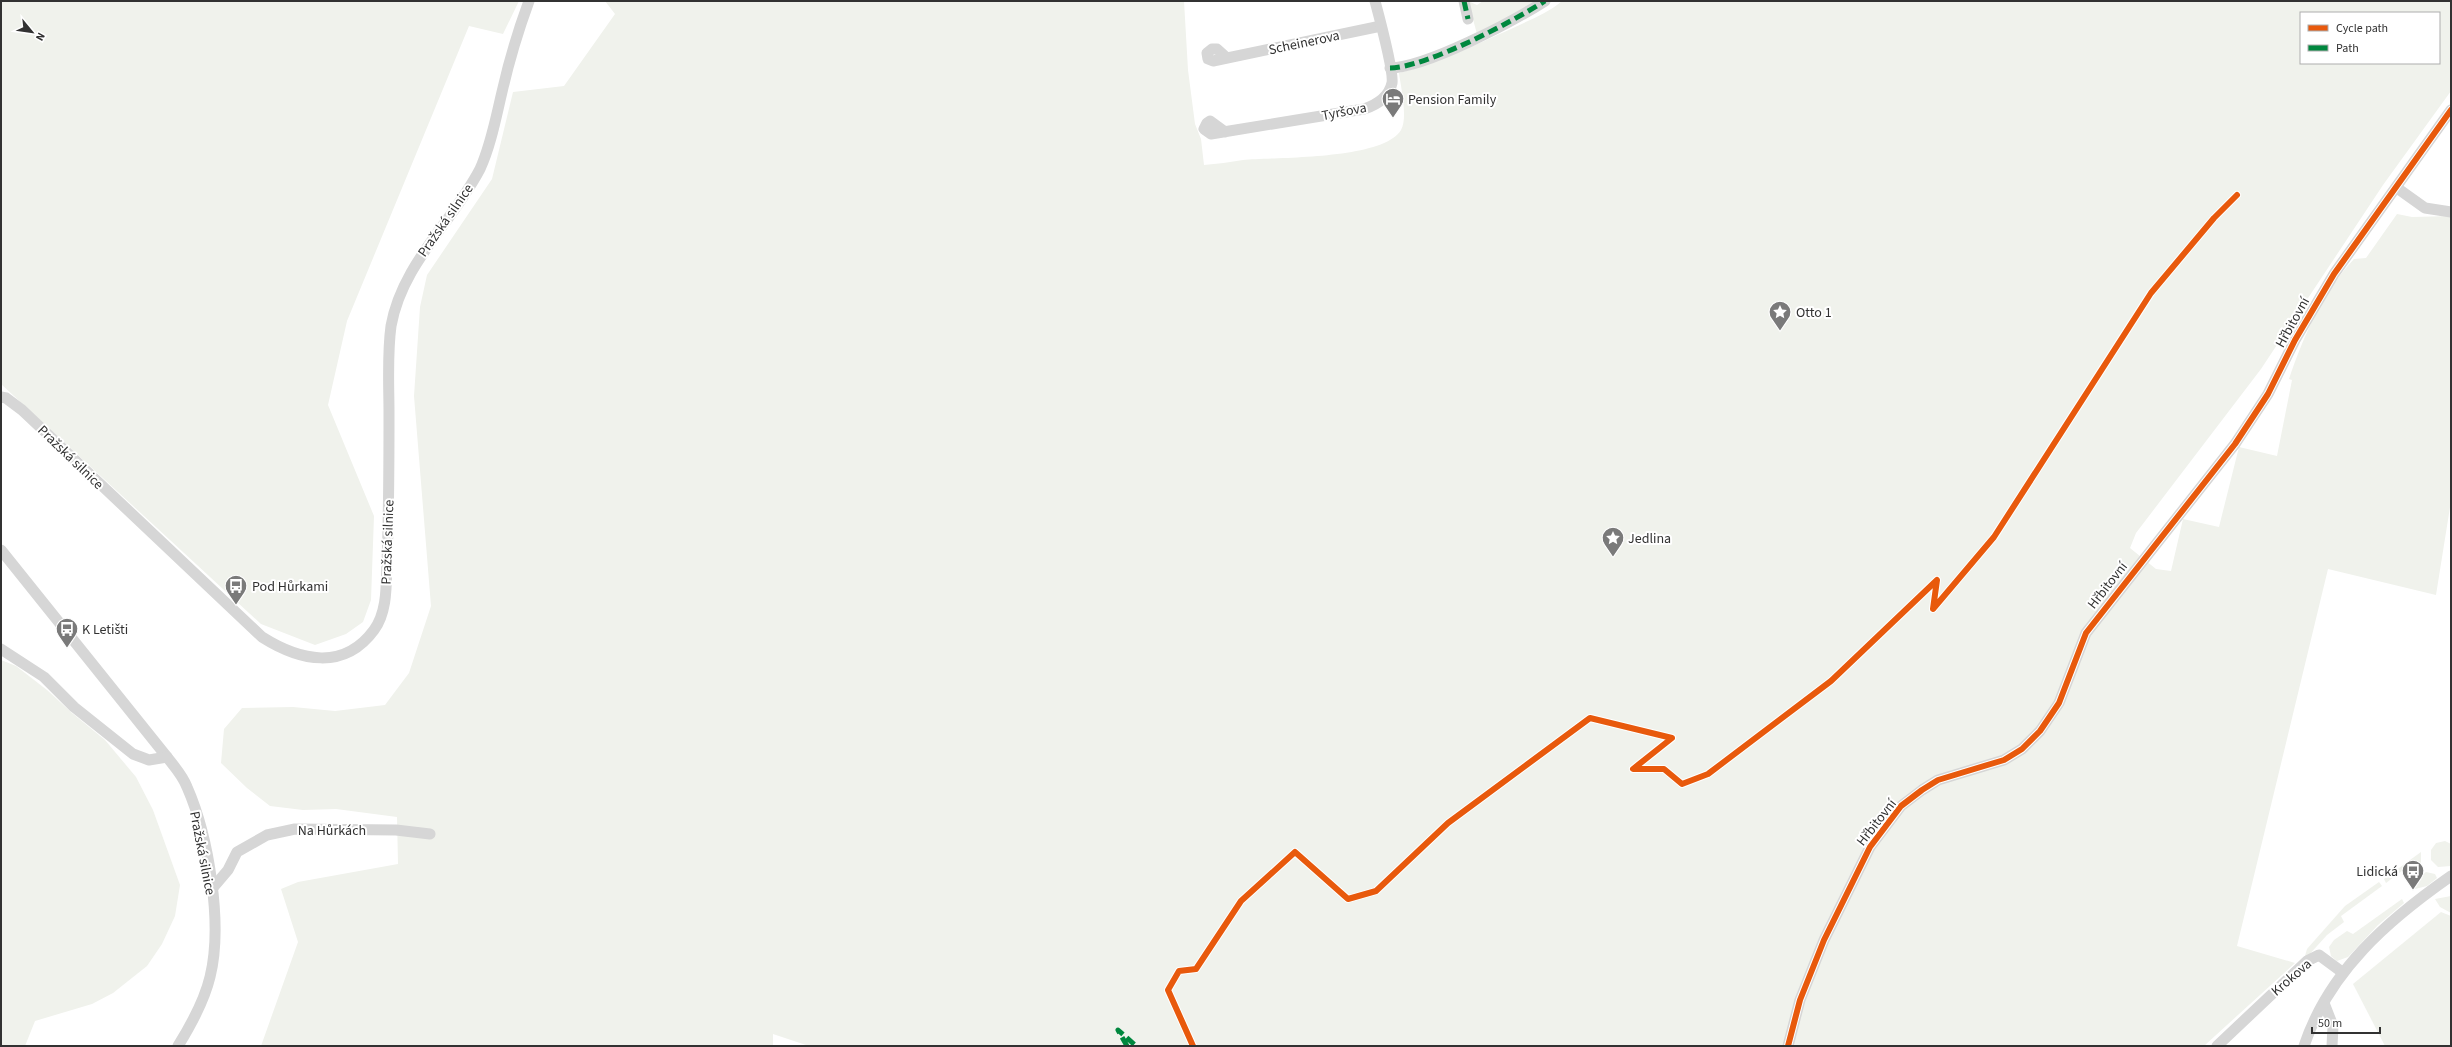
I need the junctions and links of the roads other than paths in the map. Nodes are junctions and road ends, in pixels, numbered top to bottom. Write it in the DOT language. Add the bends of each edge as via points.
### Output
graph roads {
  1 [pos="529,1"];
  2 [pos="1375,1"];
  3 [pos="1464,1"];
  4 [pos="1545,1"];
  5 [pos="1468,19"];
  6 [pos="1381,26"];
  7 [pos="1227,58"];
  8 [pos="1390,68"];
  9 [pos="2451,110"];
  10 [pos="1225,132"];
  11 [pos="2397,188"];
  12 [pos="2451,212"];
  13 [pos="1,397"];
  14 [pos="1,550"];
  15 [pos="1,649"];
  16 [pos="167,757"];
  17 [pos="430,834"];
  18 [pos="2451,876"];
  19 [pos="212,890"];
  20 [pos="2342,972"];
  21 [pos="2324,1003"];
  22 [pos="178,1046"];
  23 [pos="1788,1046"];
  24 [pos="2217,1046"];
  25 [pos="2304,1046"];
  26 [pos="2332,1046"];
  1 -- 13 [label="street, Pražská silnice" via="514,41 493,130 480,167 463,198 410,271 396,302 391,328 389,370 389,514 385,605 376,628 360,648 337,656 306,658 282,650 262,637 22,410"];
  2 -- 6 [label="street, Tyršova"];
  3 -- 5 [label="street"];
  4 -- 8 [label="street" via="1519,17 1420,63"];
  6 -- 7 [label="street, Scheinerova"];
  6 -- 8 [label="street, Tyršova"];
  8 -- 10 [label="street, Tyršova" via="1392,84 1386,96 1375,105"];
  9 -- 11 [label="street, Hřbitovní"];
  11 -- 12 [label="street" via="2426,208"];
  11 -- 23 [label="street, Hřbitovní" via="2334,274 2295,340 2268,394 2235,444 2086,633 2059,703 2040,732 2022,749 2004,760 1938,780 1922,790 1901,806 1870,847 1824,940 1800,1000"];
  14 -- 16 [label="street, Pražská silnice"];
  15 -- 16 [label="street" via="44,677 74,707 132,754 149,760"];
  16 -- 19 [label="street, Pražská silnice" via="187,785 200,821"];
  17 -- 19 [label="street, Na Hůrkách" via="396,830 295,829 267,835 237,852 228,870"];
  18 -- 20 [label="street" via="2397,915"];
  19 -- 22 [label="street, Pražská silnice" via="216,940 210,978 192,1025"];
  20 -- 21 [label="street"];
  20 -- 24 [label="street, Krokova" via="2319,955 2307,960"];
  21 -- 25 [label="street"];
  21 -- 26 [label="street" via="2333,1026"];
}
